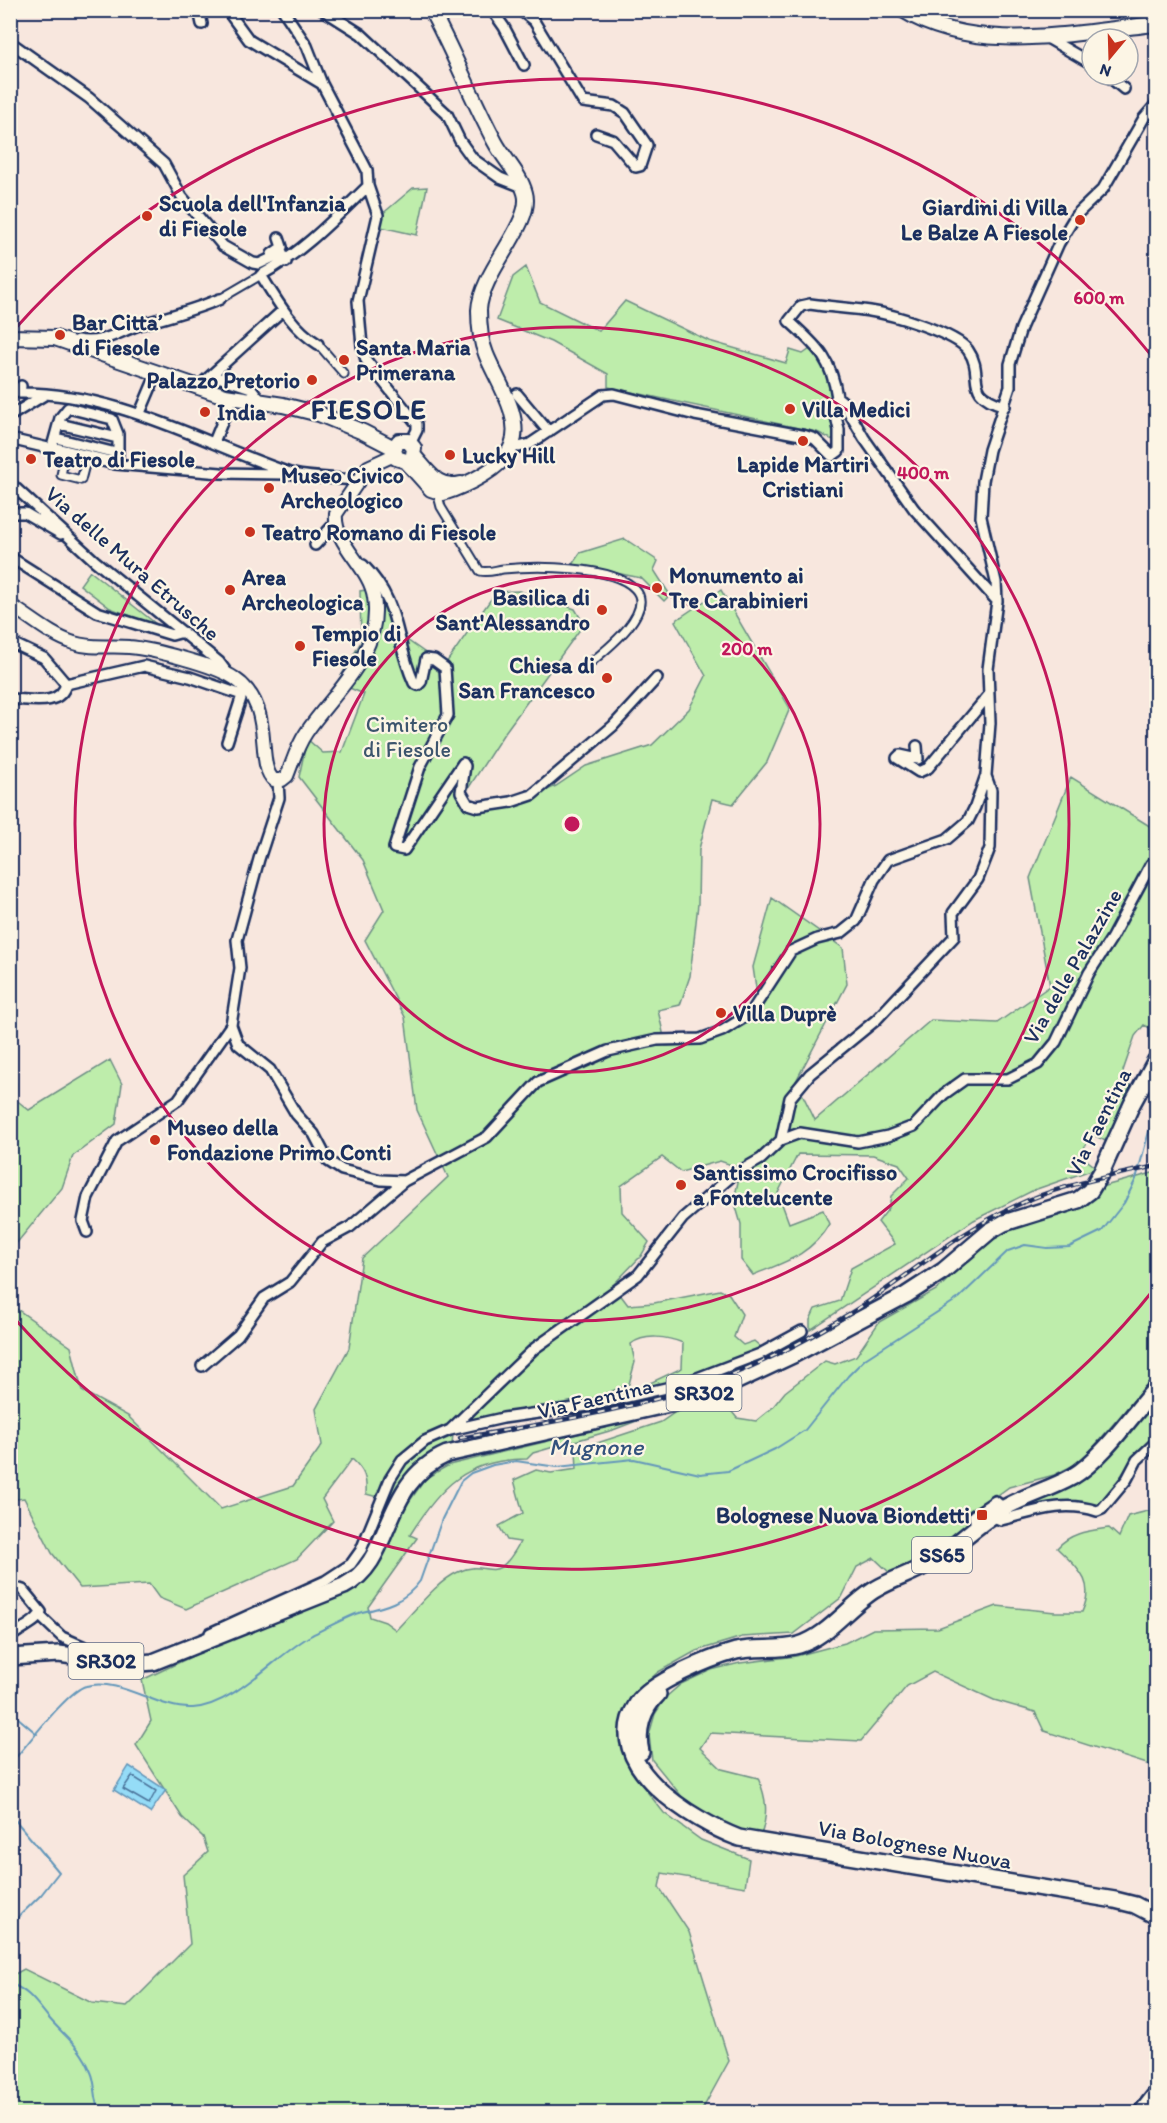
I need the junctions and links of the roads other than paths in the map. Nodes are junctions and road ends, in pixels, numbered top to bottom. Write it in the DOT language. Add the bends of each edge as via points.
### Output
graph roads {
  1 [pos="199,10"];
  2 [pos="226,10"];
  3 [pos="283,10"];
  4 [pos="323,10"];
  5 [pos="431,10"];
  6 [pos="492,10"];
  7 [pos="520,10"];
  8 [pos="903,10"];
  9 [pos="202,24"];
  10 [pos="1156,24"];
  11 [pos="1042,35"];
  12 [pos="10,42"];
  13 [pos="1080,57"];
  14 [pos="524,65"];
  15 [pos="322,84"];
  16 [pos="1122,87"];
  17 [pos="1124,89"];
  18 [pos="1156,104"];
  19 [pos="596,134"];
  20 [pos="368,186"];
  21 [pos="523,187"];
  22 [pos="279,238"];
  23 [pos="286,262"];
  24 [pos="259,264"];
  25 [pos="261,275"];
  26 [pos="220,299"];
  27 [pos="284,310"];
  28 [pos="10,337"];
  29 [pos="62,340"];
  30 [pos="318,344"];
  31 [pos="157,373"];
  32 [pos="344,374"];
  33 [pos="212,375"];
  34 [pos="21,386"];
  35 [pos="198,388"];
  36 [pos="49,393"];
  37 [pos="517,394"];
  38 [pos="837,397"];
  39 [pos="232,398"];
  40 [pos="262,402"];
  41 [pos="1005,406"];
  42 [pos="140,413"];
  43 [pos="10,416"];
  44 [pos="549,432"];
  45 [pos="56,438"];
  46 [pos="10,439"];
  47 [pos="214,442"];
  48 [pos="512,445"];
  49 [pos="54,449"];
  50 [pos="66,452"];
  51 [pos="404,452"];
  52 [pos="87,457"];
  53 [pos="116,460"];
  54 [pos="292,474"];
  55 [pos="358,481"];
  56 [pos="10,483"];
  57 [pos="439,488"];
  58 [pos="10,513"];
  59 [pos="336,522"];
  60 [pos="71,540"];
  61 [pos="315,545"];
  62 [pos="10,557"];
  63 [pos="357,559"];
  64 [pos="997,601"];
  65 [pos="10,605"];
  66 [pos="183,632"];
  67 [pos="10,642"];
  68 [pos="590,663"];
  69 [pos="228,674"];
  70 [pos="657,678"];
  71 [pos="66,684"];
  72 [pos="243,691"];
  73 [pos="988,696"];
  74 [pos="10,699"];
  75 [pos="227,742"];
  76 [pos="917,746"];
  77 [pos="986,775"];
  78 [pos="278,781"];
  79 [pos="1156,861"];
  80 [pos="231,1025"];
  81 [pos="1156,1060"];
  82 [pos="781,1140"];
  83 [pos="404,1181"];
  84 [pos="87,1232"];
  85 [pos="802,1330"];
  86 [pos="202,1366"];
  87 [pos="1156,1388"];
  88 [pos="450,1430"];
  89 [pos="1156,1442"];
  90 [pos="998,1512"];
  91 [pos="10,1586"];
  92 [pos="40,1616"];
  93 [pos="10,1638"];
  94 [pos="206,1642"];
  95 [pos="10,1657"];
  96 [pos="102,1660"];
  97 [pos="1156,1916"];
  98 [pos="1156,2094"];
  99 [pos="1142,2112"];
  1 -- 9 [label="street"];
  2 -- 15 [label="street" via="249,40"];
  3 -- 15 [label="street" via="307,46"];
  4 -- 21 [label="street" via="361,34 447,114 473,159 500,178"];
  5 -- 21 [label="main road" via="496,143"];
  6 -- 14 [label="street"];
  7 -- 19 [label="street" via="534,21 583,102 614,106 625,113 646,145 640,166 636,167 613,140"];
  8 -- 11 [label="main road" via="927,24 967,35"];
  10 -- 11 [label="main road"];
  11 -- 13 [label="street"];
  12 -- 24 [label="street" via="89,98 139,141 164,164 182,197 223,246"];
  15 -- 20 [label="street" via="367,170"];
  16 -- 17 [label="street"];
  18 -- 41 [label="street" via="1131,138 1104,189 1076,215 1059,243 1021,328 1010,364"];
  20 -- 23 [label="street"];
  20 -- 51 [label="street" via="378,215 358,301 362,346 366,360 417,424"];
  21 -- 48 [label="main road" via="524,214 487,280 479,314 485,353 513,420"];
  22 -- 24 [label="street" via="282,247"];
  23 -- 24 [label="street" via="282,253"];
  23 -- 25 [label="street"];
  25 -- 26 [label="street"];
  25 -- 27 [label="street"];
  26 -- 29 [label="street" via="136,326 123,334 88,342"];
  27 -- 30 [label="street" via="303,335"];
  27 -- 33 [label="street"];
  28 -- 29 [label="main road"];
  29 -- 31 [label="main road"];
  30 -- 32 [label="street"];
  31 -- 35 [label="main road"];
  31 -- 42 [label="street"];
  33 -- 35 [label="street"];
  33 -- 40 [label="street" via="251,388"];
  34 -- 36 [label="street" via="20,393"];
  35 -- 39 [label="main road"];
  36 -- 42 [label="street"];
  36 -- 43 [label="street"];
  37 -- 44 [label="street"];
  38 -- 41 [label="street" via="834,373 825,358 789,321 801,306 872,311 952,337 968,350 979,392 990,402"];
  38 -- 44 [label="street" via="833,402 840,430 839,451 832,456 815,439 806,436 695,415 624,395 603,395"];
  38 -- 64 [label="street" via="914,509"];
  39 -- 40 [label="main road"];
  39 -- 47 [label="street"];
  40 -- 51 [label="main road" via="332,418"];
  41 -- 64 [label="street" via="989,450 981,517"];
  42 -- 47 [label="street"];
  44 -- 48 [label="street" via="525,446"];
  45 -- 49 [label="street"];
  45 -- 53 [label="street"];
  45 -- 53 [label="street" via="62,418 69,414 108,423"];
  46 -- 49 [label="street"];
  47 -- 54 [label="street"];
  48 -- 57 [label="main road" via="503,459 463,483"];
  49 -- 50 [label="street"];
  50 -- 52 [label="street"];
  50 -- 52 [label="street" via="61,475 81,480"];
  51 -- 55 [label="street" via="368,467"];
  51 -- 57 [label="main road" via="429,487"];
  52 -- 53 [label="street"];
  53 -- 53 [label="street" via="118,434 112,420 68,408 60,418 52,447"];
  53 -- 54 [label="street" via="221,473"];
  54 -- 55 [label="street"];
  55 -- 59 [label="street" via="337,511"];
  56 -- 60 [label="street, Via delle Mura Etrusche"];
  57 -- 68 [label="street" via="441,507 480,571 600,572 628,582 638,592 641,609 612,646"];
  58 -- 60 [label="street" via="25,513"];
  59 -- 61 [label="street"];
  59 -- 63 [label="street"];
  60 -- 66 [label="street, Via delle Mura Etrusche"];
  62 -- 66 [label="street" via="97,612 172,635"];
  63 -- 70 [label="street" via="386,592 414,683 421,682 426,659 445,668 448,715 420,767 394,848 404,850 463,763 461,792 468,804 478,807 532,795 613,726"];
  63 -- 78 [label="street" via="374,595 370,638 348,682 305,735 287,776"];
  64 -- 73 [label="street"];
  65 -- 69 [label="street" via="68,641 138,648"];
  66 -- 69 [label="street, Via delle Mura Etrusche"];
  67 -- 71 [label="street" via="44,658"];
  69 -- 72 [label="street"];
  71 -- 72 [label="street" via="144,666"];
  71 -- 74 [label="street" via="51,701"];
  72 -- 75 [label="street"];
  72 -- 78 [label="street" via="262,720 268,776"];
  73 -- 76 [label="street" via="928,768 919,772 897,758 900,755 918,759"];
  73 -- 77 [label="street"];
  77 -- 82 [label="street" via="991,790 990,848 981,872 953,913 954,937 876,1020 810,1074 790,1098"];
  77 -- 83 [label="street" via="968,821 938,843 888,860 874,880 856,921 841,933 791,951 750,1014 700,1039 657,1040 608,1051 538,1082 487,1137"];
  78 -- 80 [label="street" via="279,798 237,940 240,968"];
  79 -- 82 [label="street, Via delle Palazzine" via="1089,973 1056,1042 1038,1064 1008,1078 965,1079 944,1094 914,1126 888,1137 858,1142 800,1133"];
  80 -- 83 [label="street" via="238,1044 277,1080 328,1161 344,1171"];
  80 -- 84 [label="street" via="178,1100 117,1141 88,1197 84,1221"];
  81 -- 94 [label="main road, Via Faentina / SR302" via="1102,1171 1090,1191 1078,1200 1004,1223 906,1295 735,1382 674,1402 434,1460 405,1487 368,1564 350,1583"];
  82 -- 88 [label="street" via="683,1218 638,1275 535,1348"];
  83 -- 86 [label="street" via="350,1227 322,1242 290,1282 264,1298 238,1335"];
  85 -- 88 [label="street, Via Faentina" via="760,1354 680,1385"];
  87 -- 90 [label="main road, Via Bolognese Nuova / SS65" via="1072,1477"];
  88 -- 94 [label="street, Via Faentina" via="425,1441 402,1460 379,1501 361,1550 345,1570 226,1624 207,1635"];
  89 -- 90 [label="street" via="1137,1460 1102,1509 1035,1509 1001,1520"];
  90 -- 97 [label="main road, Via Bolognese Nuova / SS65" via="932,1562 876,1589 804,1642 737,1651 697,1667 654,1698 642,1719 639,1743 643,1758 672,1801 712,1828 739,1838 1115,1900"];
  91 -- 92 [label="street" via="23,1590 41,1612"];
  92 -- 93 [label="street"];
  92 -- 96 [label="street" via="62,1637"];
  94 -- 96 [label="main road, Via Faentina / SR302" via="147,1663"];
  95 -- 96 [label="main road, Via Faentina / SR302" via="59,1654"];
  98 -- 99 [label="main road"];
}
